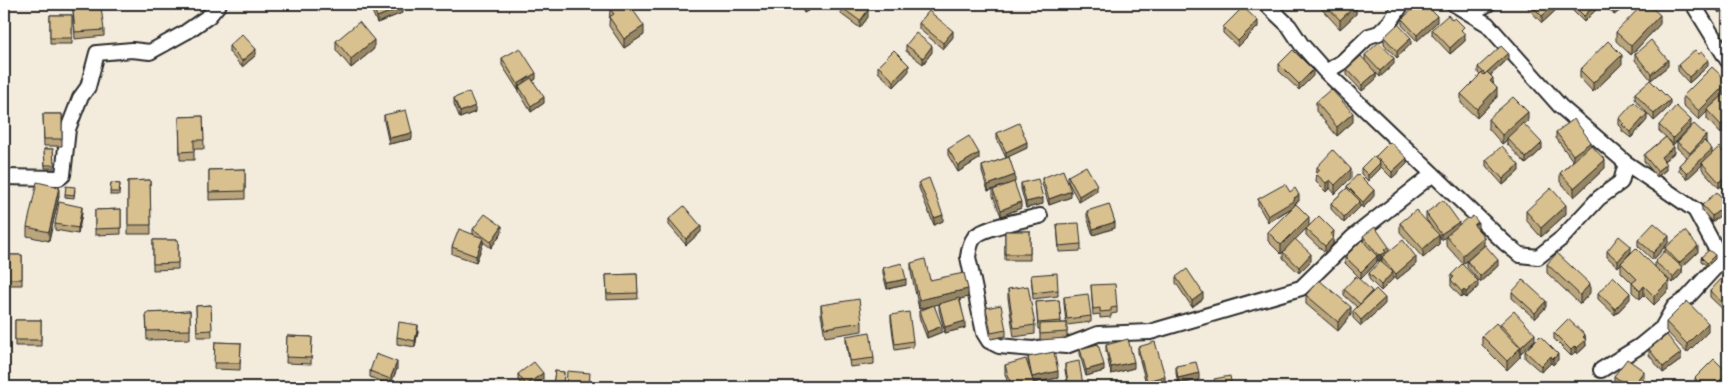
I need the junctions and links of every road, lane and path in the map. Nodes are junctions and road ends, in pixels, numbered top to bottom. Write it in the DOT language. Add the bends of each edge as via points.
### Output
graph roads {
  1 [pos="219,4"];
  2 [pos="1266,4"];
  3 [pos="1402,4"];
  4 [pos="1454,4"];
  5 [pos="1488,4"];
  6 [pos="1693,4"];
  7 [pos="1470,13"];
  8 [pos="1728,61"];
  9 [pos="1326,72"];
  10 [pos="1626,163"];
  11 [pos="1433,174"];
  12 [pos="4,177"];
  13 [pos="1040,216"];
  14 [pos="1725,261"];
  15 [pos="1602,370"];
  1 -- 12 [label="street" via="202,21 150,52 97,53 88,87 68,129 63,175 59,178"];
  2 -- 9 [label="street" via="1289,26"];
  3 -- 9 [label="street" via="1379,32"];
  4 -- 7 [label="street"];
  5 -- 7 [label="street"];
  6 -- 8 [label="street"];
  7 -- 10 [label="street" via="1488,24 1560,106"];
  9 -- 11 [label="street"];
  10 -- 11 [label="street" via="1621,182 1599,198 1562,238 1538,257 1520,255"];
  10 -- 14 [label="street" via="1695,210"];
  11 -- 13 [label="street" via="1353,236 1301,288 1150,332 1098,334 1066,346 1033,349 999,346 989,341 984,332 968,257 970,246 974,236 988,229"];
  14 -- 15 [label="street" via="1674,307 1662,328"];
}
